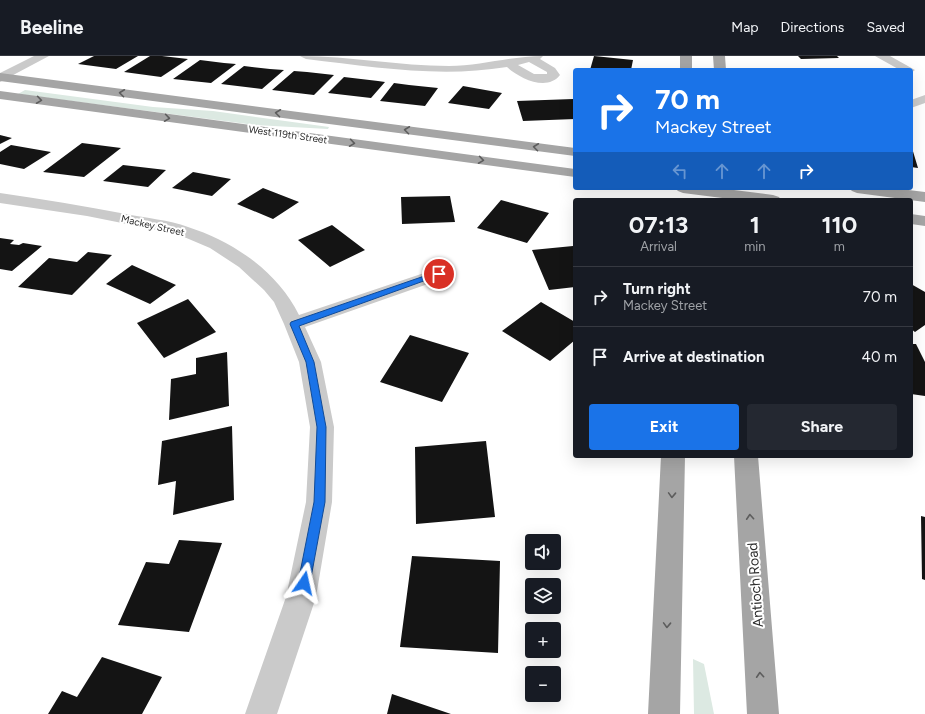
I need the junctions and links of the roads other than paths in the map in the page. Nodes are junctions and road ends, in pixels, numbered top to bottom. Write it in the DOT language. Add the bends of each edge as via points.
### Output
graph roads {
  1 [pos="43,56"];
  2 [pos="306,56"];
  3 [pos="686,56"];
  4 [pos="719,56"];
  5 [pos="881,56"];
  6 [pos="534,57"];
  7 [pos="509,63"];
  8 [pos="686,68"];
  9 [pos="720,68"];
  10 [pos="907,68"];
  11 [pos="1,78"];
  12 [pos="0,95"];
  13 [pos="925,99"];
  14 [pos="913,103"];
  15 [pos="573,152"];
  16 [pos="573,173"];
  17 [pos="698,190"];
  18 [pos="872,190"];
  19 [pos="729,194"];
  20 [pos="925,197"];
  21 [pos="0,198"];
  22 [pos="758,198"];
  23 [pos="913,219"];
  24 [pos="925,221"];
  25 [pos="439,274"];
  26 [pos="294,324"];
  27 [pos="673,458"];
  28 [pos="746,458"];
  29 [pos="261,714"];
  30 [pos="664,714"];
  31 [pos="763,714"];
  1 -- 11 [label="street"];
  2 -- 7 [label="street" via="446,70 492,68"];
  3 -- 8 [label="main road"];
  4 -- 9 [label="main road"];
  5 -- 10 [label="street"];
  6 -- 7 [label="street"];
  6 -- 7 [label="street" via="554,75 537,79 523,76"];
  15 -- 11 [label="main road, West 119th Street, one-way"];
  12 -- 16 [label="main road, West 119th Street, one-way"];
  13 -- 14 [label="street"];
  17 -- 19 [label="main road"];
  18 -- 20 [label="main road"];
  19 -- 22 [label="main road"];
  21 -- 26 [label="street, Mackey Street" via="87,211 182,230 216,244 246,263 271,286 282,300"];
  23 -- 24 [label="main road"];
  25 -- 26 [label="street"];
  26 -- 29 [label="street, Mackey Street" via="310,362 322,427 320,502 301,597"];
  27 -- 30 [label="main road, one-way"];
  31 -- 28 [label="main road, Antioch Road, one-way"];
}
